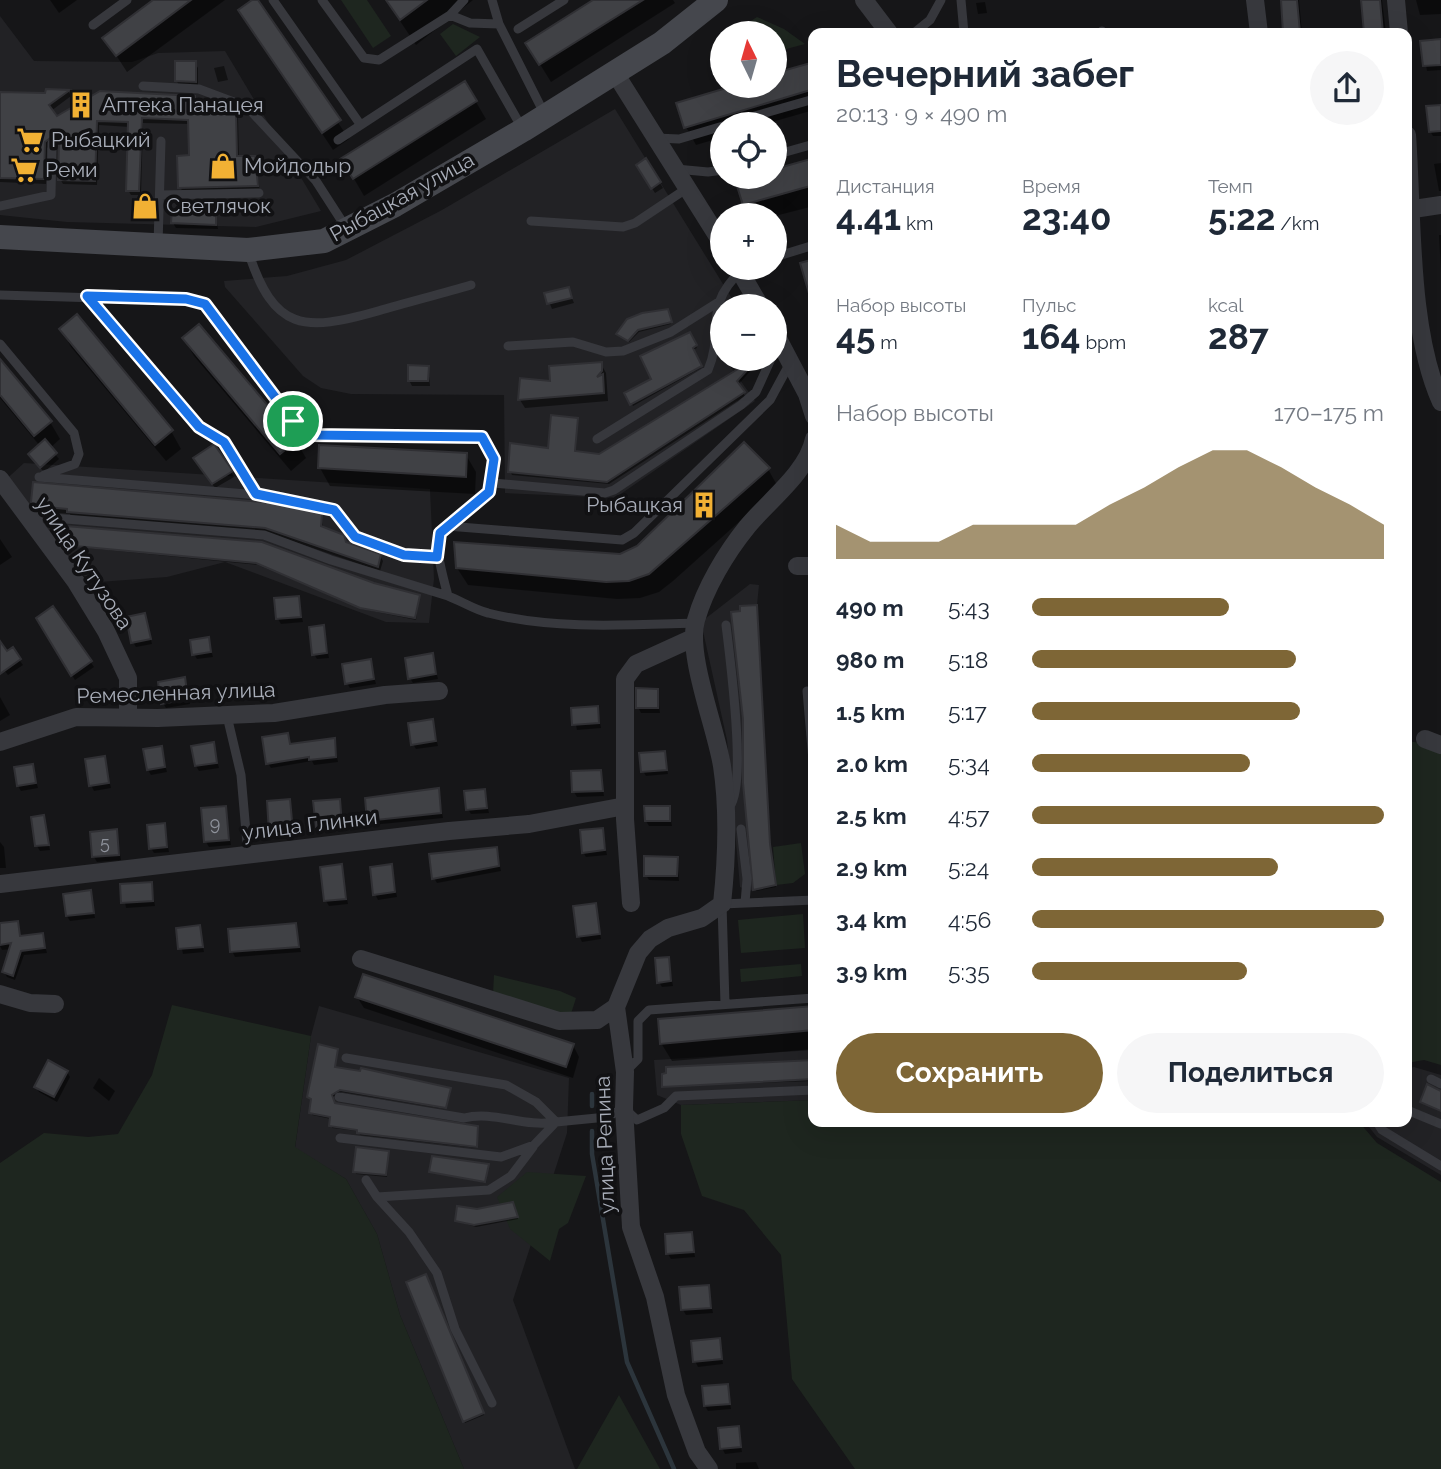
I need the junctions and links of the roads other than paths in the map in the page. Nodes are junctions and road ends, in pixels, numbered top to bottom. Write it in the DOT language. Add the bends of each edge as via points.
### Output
graph roads {
  1 [pos="127,0"];
  2 [pos="273,0"];
  3 [pos="322,0"];
  4 [pos="464,0"];
  5 [pos="492,0"];
  6 [pos="564,0"];
  7 [pos="716,0"];
  8 [pos="864,0"];
  9 [pos="941,0"];
  10 [pos="961,0"];
  11 [pos="1255,0"];
  12 [pos="1396,0"];
  13 [pos="450,15"];
  14 [pos="499,24"];
  15 [pos="93,25"];
  16 [pos="885,28"];
  17 [pos="920,28"];
  18 [pos="964,28"];
  19 [pos="1258,28"];
  20 [pos="1399,28"];
  21 [pos="518,29"];
  22 [pos="615,73"];
  23 [pos="143,86"];
  24 [pos="808,101"];
  25 [pos="770,112"];
  26 [pos="546,116"];
  27 [pos="360,124"];
  28 [pos="523,130"];
  29 [pos="710,130"];
  30 [pos="654,138"];
  31 [pos="338,139"];
  32 [pos="161,141"];
  33 [pos="52,143"];
  34 [pos="808,146"];
  35 [pos="787,152"];
  36 [pos="673,168"];
  37 [pos="710,172"];
  38 [pos="686,189"];
  39 [pos="259,193"];
  40 [pos="160,195"];
  41 [pos="1441,205"];
  42 [pos="0,206"];
  43 [pos="1412,209"];
  44 [pos="531,221"];
  45 [pos="710,225"];
  46 [pos="348,231"];
  47 [pos="1412,231"];
  48 [pos="0,237"];
  49 [pos="158,247"];
  50 [pos="808,247"];
  51 [pos="248,250"];
  52 [pos="787,253"];
  53 [pos="471,285"];
  54 [pos="0,295"];
  55 [pos="87,296"];
  56 [pos="710,307"];
  57 [pos="0,344"];
  58 [pos="508,345"];
  59 [pos="787,358"];
  60 [pos="790,363"];
  61 [pos="710,365"];
  62 [pos="766,371"];
  63 [pos="808,397"];
  64 [pos="1441,402"];
  65 [pos="597,439"];
  66 [pos="808,455"];
  67 [pos="0,478"];
  68 [pos="493,483"];
  69 [pos="256,494"];
  70 [pos="27,517"];
  71 [pos="446,527"];
  72 [pos="437,557"];
  73 [pos="448,596"];
  74 [pos="726,625"];
  75 [pos="694,631"];
  76 [pos="439,691"];
  77 [pos="807,691"];
  78 [pos="808,703"];
  79 [pos="128,716"];
  80 [pos="227,716"];
  81 [pos="0,742"];
  82 [pos="625,806"];
  83 [pos="727,809"];
  84 [pos="741,829"];
  85 [pos="248,856"];
  86 [pos="0,884"];
  87 [pos="808,900"];
  88 [pos="631,903"];
  89 [pos="745,903"];
  90 [pos="722,904"];
  91 [pos="361,959"];
  92 [pos="0,994"];
  93 [pos="808,998"];
  94 [pos="55,1004"];
  95 [pos="725,1004"];
  96 [pos="616,1007"];
  97 [pos="346,1058"];
  98 [pos="625,1072"];
  99 [pos="1431,1079"];
  100 [pos="1441,1084"];
  101 [pos="808,1090"];
  102 [pos="339,1097"];
  103 [pos="624,1108"];
  104 [pos="1412,1112"];
  105 [pos="556,1122"];
  106 [pos="1441,1124"];
  107 [pos="1380,1127"];
  108 [pos="340,1138"];
  109 [pos="534,1145"];
  110 [pos="1441,1166"];
  111 [pos="366,1180"];
  112 [pos="377,1197"];
  113 [pos="492,1403"];
  114 [pos="709,1469"];
  1 -- 15 [label="lane"];
  2 -- 27 [label="lane"];
  3 -- 13 [label="lane" via="365,58 379,60"];
  4 -- 13 [label="lane"];
  5 -- 14 [label="lane"];
  6 -- 21 [label="lane"];
  7 -- 22 [label="main road, Рыбацкая улица"];
  8 -- 16 [label="street"];
  9 -- 17 [label="lane"];
  10 -- 18 [label="lane"];
  11 -- 19 [label="street"];
  12 -- 20 [label="street"];
  13 -- 14 [label="lane" via="470,23"];
  14 -- 26 [label="lane"];
  22 -- 26 [label="main road, Рыбацкая улица"];
  22 -- 30 [label="street"];
  23 -- 46 [label="lane" via="199,89 247,107 316,181"];
  24 -- 25 [label="lane"];
  26 -- 28 [label="main road, Рыбацкая улица"];
  27 -- 28 [label="lane" via="477,49"];
  27 -- 31 [label="lane"];
  28 -- 46 [label="main road, Рыбацкая улица"];
  29 -- 30 [label="lane" via="679,139"];
  30 -- 36 [label="street"];
  32 -- 40 [label="lane"];
  33 -- 42 [label="lane" via="51,195"];
  34 -- 35 [label="lane"];
  36 -- 37 [label="lane"];
  36 -- 38 [label="street"];
  38 -- 44 [label="lane" via="623,227"];
  38 -- 45 [label="street"];
  39 -- 40 [label="lane"];
  40 -- 49 [label="lane"];
  41 -- 43 [label="street"];
  46 -- 51 [label="main road, Рыбацкая улица" via="324,241"];
  47 -- 64 [label="street" via="1429,374"];
  48 -- 49 [label="main road, Рыбацкая улица"];
  49 -- 51 [label="main road, Рыбацкая улица"];
  50 -- 52 [label="lane"];
  51 -- 53 [label="lane" via="267,296 288,316 312,324 337,322"];
  54 -- 55 [label="lane"];
  55 -- 68 [label="lane" via="186,299 205,304 293,421 310,435 482,437 494,459"];
  55 -- 69 [label="lane" via="199,427 224,442"];
  56 -- 58 [label="lane" via="671,332 623,351 606,352 573,342"];
  57 -- 69 [label="lane" via="74,432 78,443 75,464 39,477"];
  59 -- 60 [label="street"];
  60 -- 63 [label="street"];
  60 -- 71 [label="lane" via="781,384 752,419 622,540"];
  61 -- 65 [label="lane"];
  62 -- 68 [label="lane" via="757,391 741,405 614,490"];
  66 -- 75 [label="street" via="736,543 702,602"];
  67 -- 70 [label="street, улица Кутузова"];
  68 -- 71 [label="lane" via="489,492"];
  69 -- 72 [label="lane" via="334,510 355,537 404,555"];
  70 -- 73 [label="lane" via="264,535"];
  70 -- 79 [label="street, улица Кутузова" via="106,631 128,678"];
  71 -- 72 [label="lane" via="437,542"];
  72 -- 73 [label="lane"];
  73 -- 75 [label="lane" via="487,613 536,620"];
  74 -- 83 [label="lane" via="737,778 736,793"];
  75 -- 82 [label="street" via="636,664 625,679"];
  75 -- 83 [label="street"];
  76 -- 80 [label="street, Ремесленная улица"];
  77 -- 78 [label="lane"];
  79 -- 80 [label="street, Ремесленная улица"];
  79 -- 81 [label="street, Ремесленная улица" via="76,717"];
  80 -- 85 [label="lane" via="241,775"];
  82 -- 85 [label="street, улица Глинки" via="529,824"];
  82 -- 88 [label="street"];
  83 -- 90 [label="street"];
  84 -- 89 [label="lane"];
  85 -- 86 [label="street, улица Глинки"];
  87 -- 89 [label="lane"];
  89 -- 90 [label="lane"];
  90 -- 95 [label="lane"];
  90 -- 96 [label="street" via="702,918 650,939 638,953"];
  91 -- 96 [label="street" via="559,1021 597,1020"];
  92 -- 94 [label="street"];
  93 -- 95 [label="lane"];
  95 -- 98 [label="lane" via="642,1014 638,1059"];
  96 -- 98 [label="street, улица Репина"];
  97 -- 105 [label="lane" via="506,1085 536,1102"];
  98 -- 103 [label="street, улица Репина"];
  99 -- 100 [label="lane"];
  101 -- 103 [label="lane" via="676,1096 664,1108 637,1119"];
  102 -- 105 [label="lane" via="464,1118 477,1115 536,1125"];
  103 -- 105 [label="lane" via="607,1117"];
  103 -- 114 [label="street, улица Репина" via="631,1227 655,1297 676,1395 697,1452"];
  104 -- 106 [label="lane"];
  105 -- 109 [label="lane"];
  107 -- 110 [label="lane"];
  108 -- 109 [label="lane" via="501,1157"];
  109 -- 112 [label="lane" via="511,1176 489,1190"];
  111 -- 112 [label="lane"];
  112 -- 113 [label="lane" via="437,1273 455,1329"];
}
